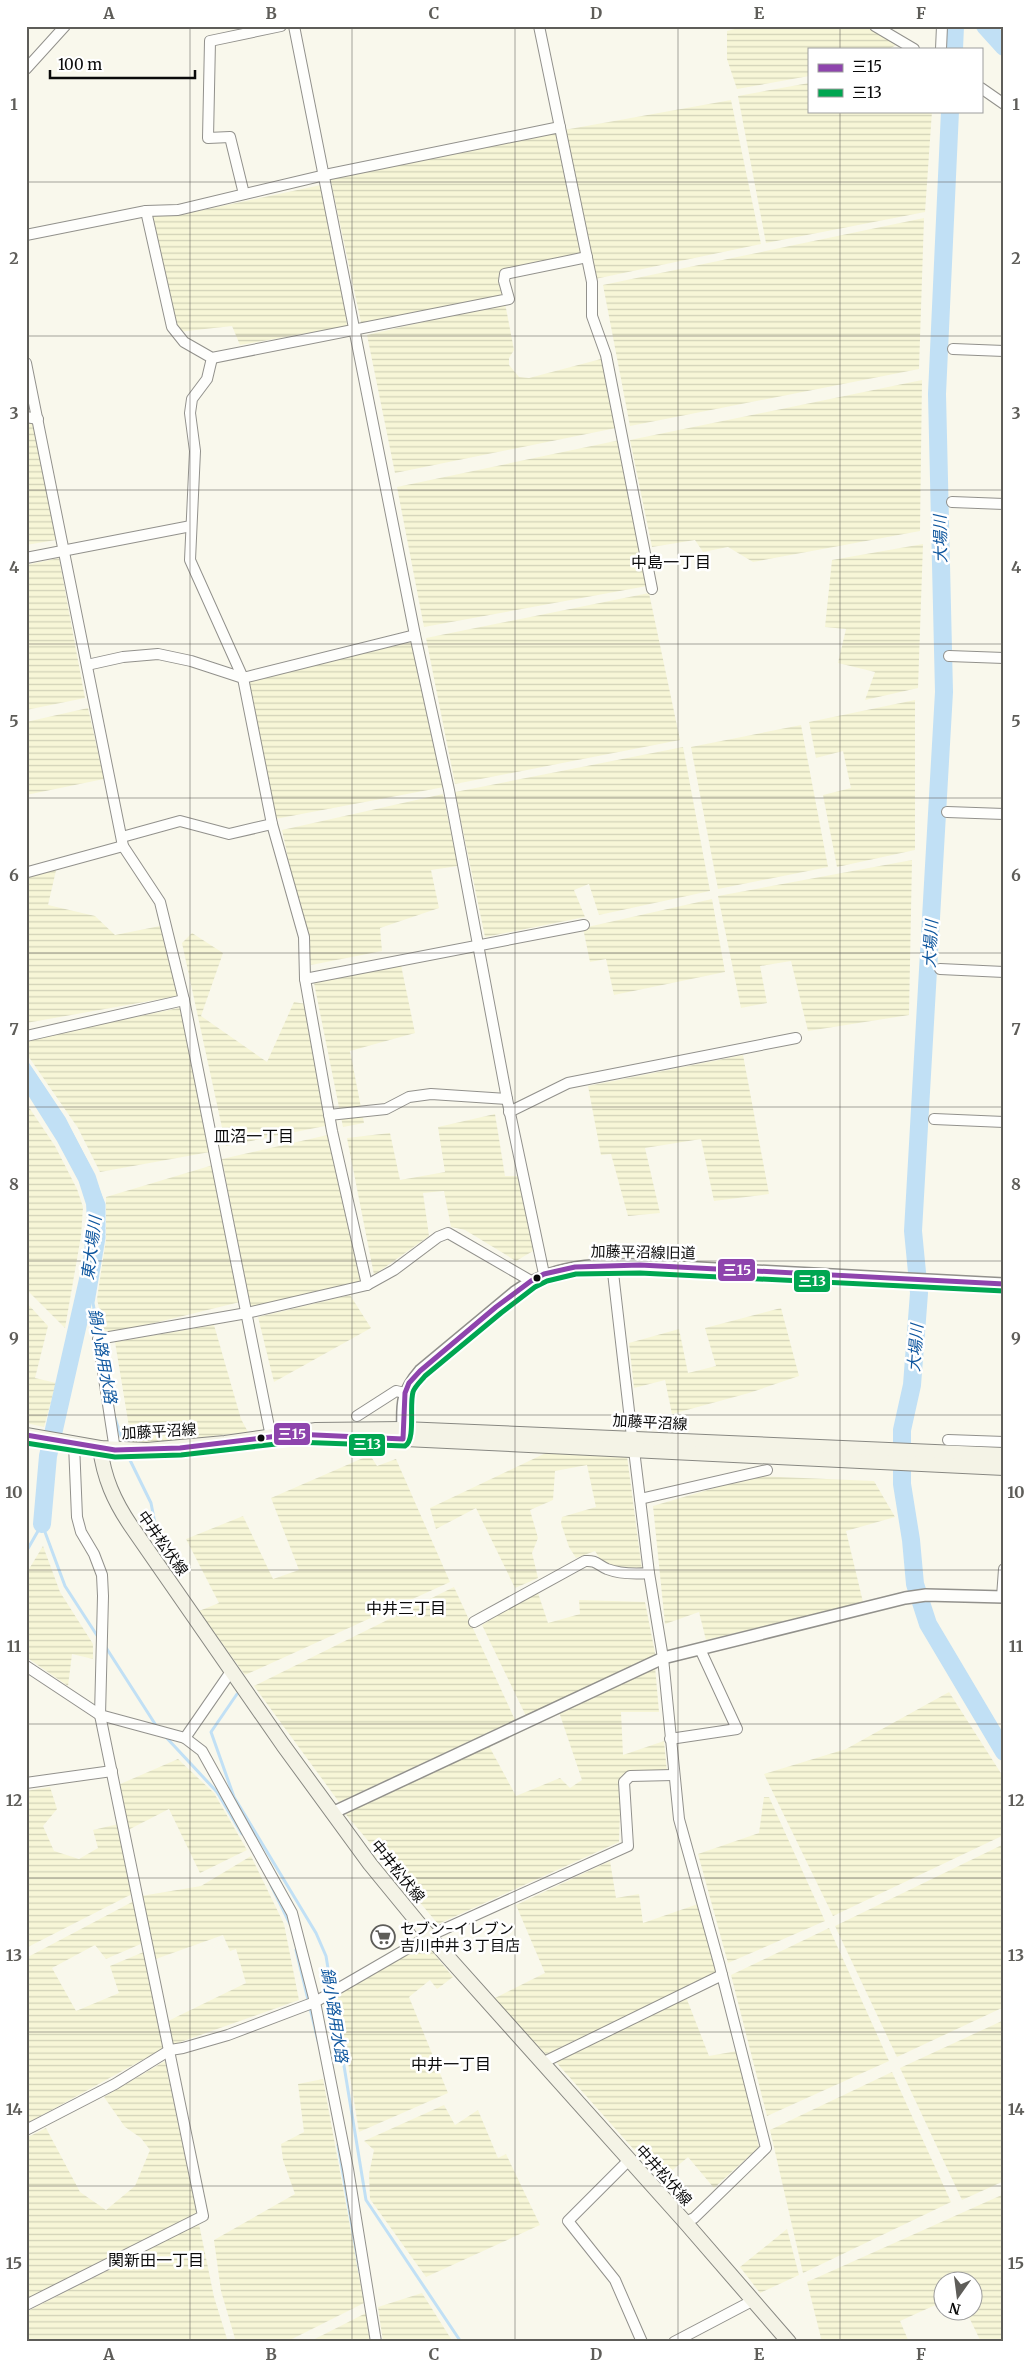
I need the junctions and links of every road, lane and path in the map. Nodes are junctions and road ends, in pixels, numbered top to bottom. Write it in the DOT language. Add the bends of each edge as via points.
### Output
graph roads {
  1 [pos="65,26"];
  2 [pos="282,26"];
  3 [pos="294,26"];
  4 [pos="539,26"];
  5 [pos="874,26"];
  6 [pos="942,26"];
  7 [pos="912,48"];
  8 [pos="941,48"];
  9 [pos="26,69"];
  10 [pos="982,89"];
  11 [pos="1004,104"];
  12 [pos="560,127"];
  13 [pos="325,175"];
  14 [pos="244,194"];
  15 [pos="146,211"];
  16 [pos="26,236"];
  17 [pos="587,257"];
  18 [pos="356,331"];
  19 [pos="953,349"];
  20 [pos="1004,351"];
  21 [pos="212,358"];
  22 [pos="26,362"];
  23 [pos="26,417"];
  24 [pos="38,419"];
  25 [pos="952,502"];
  26 [pos="1004,504"];
  27 [pos="191,526"];
  28 [pos="64,550"];
  29 [pos="26,558"];
  30 [pos="652,590"];
  31 [pos="415,635"];
  32 [pos="949,656"];
  33 [pos="1004,658"];
  34 [pos="87,665"];
  35 [pos="243,678"];
  36 [pos="947,812"];
  37 [pos="1004,814"];
  38 [pos="272,824"];
  39 [pos="123,842"];
  40 [pos="28,872"];
  41 [pos="584,925"];
  42 [pos="476,944"];
  43 [pos="940,969"];
  44 [pos="1004,972"];
  45 [pos="304,978"];
  46 [pos="184,1000"];
  47 [pos="26,1036"];
  48 [pos="796,1038"];
  49 [pos="507,1099"];
  50 [pos="509,1112"];
  51 [pos="329,1115"];
  52 [pos="934,1119"];
  53 [pos="1004,1122"];
  54 [pos="612,1264"];
  55 [pos="544,1274"];
  56 [pos="531,1281"];
  57 [pos="1004,1284"];
  58 [pos="367,1285"];
  59 [pos="247,1313"];
  60 [pos="405,1393"];
  61 [pos="357,1416"];
  62 [pos="403,1434"];
  63 [pos="26,1435"];
  64 [pos="271,1437"];
  65 [pos="948,1440"];
  66 [pos="1004,1442"];
  67 [pos="74,1444"];
  68 [pos="633,1444"];
  69 [pos="100,1448"];
  70 [pos="115,1450"];
  71 [pos="1004,1455"];
  72 [pos="916,1457"];
  73 [pos="1004,1468"];
  74 [pos="767,1470"];
  75 [pos="640,1499"];
  76 [pos="1004,1569"];
  77 [pos="649,1573"];
  78 [pos="1003,1597"];
  79 [pos="474,1622"];
  80 [pos="700,1649"];
  81 [pos="663,1658"];
  82 [pos="26,1666"];
  83 [pos="232,1670"];
  84 [pos="100,1715"];
  85 [pos="185,1738"];
  86 [pos="670,1740"];
  87 [pos="112,1771"];
  88 [pos="673,1775"];
  89 [pos="26,1783"];
  90 [pos="332,1813"];
  91 [pos="429,1936"];
  92 [pos="722,1975"];
  93 [pos="315,2002"];
  94 [pos="170,2050"];
  95 [pos="542,2063"];
  96 [pos="26,2130"];
  97 [pos="629,2160"];
  98 [pos="685,2222"];
  99 [pos="752,2301"];
  100 [pos="26,2305"];
  101 [pos="376,2342"];
  102 [pos="642,2342"];
  103 [pos="674,2342"];
  104 [pos="789,2342"];
  1 -- 9 [label="street"];
  2 -- 14 [label="street" via="210,41 208,138 230,137"];
  3 -- 13 [label="street"];
  4 -- 12 [label="street"];
  5 -- 7 [label="street"];
  6 -- 8 [label="street"];
  10 -- 11 [label="street"];
  12 -- 13 [label="street"];
  12 -- 17 [label="street"];
  13 -- 14 [label="street"];
  13 -- 18 [label="street"];
  14 -- 15 [label="street" via="178,210"];
  15 -- 16 [label="street"];
  15 -- 21 [label="street" via="172,327 184,342"];
  17 -- 18 [label="street" via="505,274 509,299"];
  17 -- 30 [label="street" via="592,282 592,316 606,355"];
  18 -- 21 [label="street"];
  18 -- 31 [label="street"];
  19 -- 20 [label="street"];
  21 -- 27 [label="street" via="208,379 192,399 190,413 195,451"];
  22 -- 24 [label="street"];
  23 -- 24 [label="street"];
  24 -- 28 [label="street"];
  25 -- 26 [label="street"];
  27 -- 28 [label="street"];
  27 -- 35 [label="street" via="190,560"];
  28 -- 29 [label="street"];
  28 -- 34 [label="street"];
  31 -- 35 [label="street"];
  31 -- 42 [label="street" via="449,790"];
  32 -- 33 [label="street"];
  34 -- 35 [label="street" via="158,654"];
  34 -- 39 [label="street"];
  35 -- 38 [label="street"];
  36 -- 37 [label="street"];
  38 -- 39 [label="street" via="229,834 180,821"];
  38 -- 45 [label="street" via="304,937"];
  39 -- 40 [label="street"];
  39 -- 46 [label="street" via="160,902"];
  41 -- 42 [label="street"];
  42 -- 45 [label="street"];
  42 -- 49 [label="street"];
  43 -- 44 [label="street"];
  45 -- 51 [label="street"];
  46 -- 47 [label="street"];
  46 -- 59 [label="street"];
  48 -- 50 [label="street" via="568,1083"];
  49 -- 50 [label="street"];
  49 -- 51 [label="street" via="431,1094 409,1097 386,1109"];
  50 -- 55 [label="street"];
  51 -- 58 [label="street"];
  52 -- 53 [label="street"];
  54 -- 55 [label="street, 加藤平沼線旧道"];
  54 -- 57 [label="street, 加藤平沼線旧道"];
  54 -- 68 [label="street"];
  55 -- 56 [label="street, 加藤平沼線旧道"];
  56 -- 58 [label="street" via="448,1233"];
  56 -- 60 [label="street, 加藤平沼線旧道" via="496,1306 420,1371"];
  58 -- 59 [label="street"];
  59 -- 64 [label="street"];
  59 -- 70 [label="street" via="98,1339"];
  60 -- 61 [label="street" via="396,1391"];
  60 -- 62 [label="street"];
  62 -- 64 [label="main road, 加藤平沼線" via="334,1428"];
  62 -- 68 [label="main road, 加藤平沼線"];
  63 -- 67 [label="main road, 加藤平沼線"];
  64 -- 70 [label="main road, 加藤平沼線" via="180,1448"];
  65 -- 66 [label="street"];
  67 -- 69 [label="main road, 加藤平沼線"];
  67 -- 84 [label="street" via="77,1517 102,1575"];
  68 -- 72 [label="main road, 加藤平沼線"];
  68 -- 75 [label="street"];
  69 -- 70 [label="main road, 加藤平沼線"];
  69 -- 83 [label="main road, 中井松伏線" via="105,1478 117,1505"];
  71 -- 72 [label="main road, 加藤平沼線"];
  72 -- 73 [label="main road, 加藤平沼線"];
  74 -- 75 [label="street"];
  75 -- 77 [label="street"];
  76 -- 78 [label="street"];
  77 -- 79 [label="street" via="619,1572 597,1562 585,1561"];
  77 -- 81 [label="street"];
  78 -- 80 [label="street" via="926,1595 905,1598"];
  80 -- 81 [label="street"];
  80 -- 86 [label="street" via="737,1729"];
  81 -- 86 [label="street"];
  81 -- 90 [label="street"];
  82 -- 84 [label="street"];
  83 -- 85 [label="street"];
  83 -- 90 [label="main road, 中井松伏線"];
  84 -- 85 [label="street"];
  84 -- 87 [label="street"];
  85 -- 93 [label="street" via="202,1751 292,1913"];
  86 -- 88 [label="street"];
  87 -- 89 [label="street"];
  87 -- 94 [label="street"];
  88 -- 91 [label="street" via="630,1776 624,1782 628,1846"];
  88 -- 92 [label="street" via="679,1819"];
  90 -- 91 [label="main road, 中井松伏線"];
  91 -- 93 [label="street"];
  91 -- 95 [label="main road, 中井松伏線"];
  92 -- 95 [label="street"];
  92 -- 98 [label="street" via="766,2148 694,2218"];
  93 -- 94 [label="street" via="228,2034"];
  93 -- 101 [label="street" via="348,2169"];
  94 -- 96 [label="street" via="115,2084"];
  94 -- 100 [label="street" via="204,2216"];
  95 -- 97 [label="main road, 中井松伏線"];
  97 -- 98 [label="main road, 中井松伏線"];
  97 -- 102 [label="street" via="568,2221 615,2280"];
  98 -- 99 [label="main road, 中井松伏線"];
  99 -- 103 [label="street"];
  99 -- 104 [label="main road, 中井松伏線"];
}
